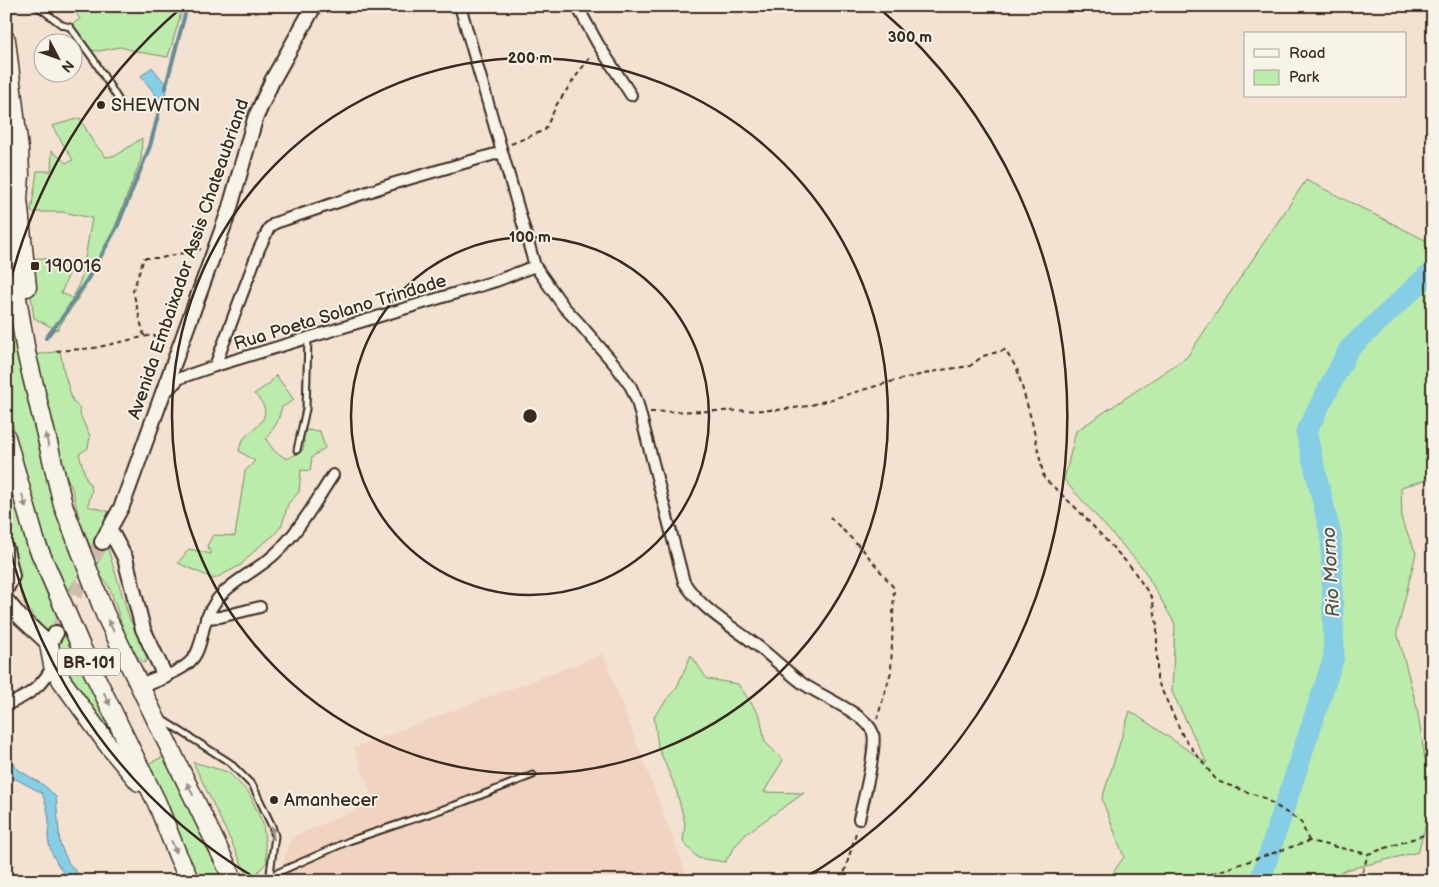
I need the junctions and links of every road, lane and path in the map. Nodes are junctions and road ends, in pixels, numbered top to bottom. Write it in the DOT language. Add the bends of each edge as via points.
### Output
graph roads {
  1 [pos="37,6"];
  2 [pos="314,6"];
  3 [pos="460,6"];
  4 [pos="577,6"];
  5 [pos="6,40"];
  6 [pos="598,44"];
  7 [pos="631,95"];
  8 [pos="118,99"];
  9 [pos="502,149"];
  10 [pos="6,231"];
  11 [pos="216,245"];
  12 [pos="535,266"];
  13 [pos="144,336"];
  14 [pos="308,338"];
  15 [pos="179,345"];
  16 [pos="56,351"];
  17 [pos="26,352"];
  18 [pos="215,366"];
  19 [pos="160,398"];
  20 [pos="640,412"];
  21 [pos="6,437"];
  22 [pos="297,450"];
  23 [pos="333,475"];
  24 [pos="830,517"];
  25 [pos="6,549"];
  26 [pos="6,589"];
  27 [pos="6,600"];
  28 [pos="260,607"];
  29 [pos="6,616"];
  30 [pos="22,618"];
  31 [pos="206,618"];
  32 [pos="53,638"];
  33 [pos="53,665"];
  34 [pos="166,676"];
  35 [pos="140,686"];
  36 [pos="6,705"];
  37 [pos="155,716"];
  38 [pos="872,733"];
  39 [pos="533,775"];
  40 [pos="157,803"];
  41 [pos="859,819"];
  42 [pos="1433,832"];
  43 [pos="1308,841"];
  44 [pos="1368,854"];
  45 [pos="269,879"];
  46 [pos="1200,880"];
  47 [pos="190,881"];
  48 [pos="234,881"];
  49 [pos="842,881"];
  50 [pos="1196,881"];
  51 [pos="1360,881"];
  1 -- 8 [label="lane" via="70,28"];
  2 -- 11 [label="main road, Avenida Embaixador Assis Chateaubriand" via="272,81 255,119"];
  3 -- 9 [label="street"];
  4 -- 6 [label="street"];
  5 -- 17 [label="highway" via="19,150 18,199 31,328"];
  6 -- 7 [label="street"];
  6 -- 9 [label="path" via="557,104 544,130"];
  9 -- 12 [label="street"];
  9 -- 18 [label="street" via="275,223 259,249"];
  10 -- 17 [label="highway, BR-101"];
  11 -- 13 [label="path" via="161,258 144,258 133,291"];
  11 -- 15 [label="main road, Avenida Embaixador Assis Chateaubriand"];
  12 -- 14 [label="street, Rua Poeta Solano Trindade"];
  12 -- 20 [label="street" via="564,307 616,366 630,387"];
  13 -- 15 [label="path" via="152,334"];
  13 -- 16 [label="path" via="94,348"];
  14 -- 18 [label="street, Rua Poeta Solano Trindade"];
  14 -- 22 [label="lane" via="306,409"];
  15 -- 19 [label="main road, Avenida Embaixador Assis Chateaubriand"];
  35 -- 17 [label="highway, BR-101, one-way" via="105,614 63,504"];
  18 -- 19 [label="street, Rua Poeta Solano Trindade" via="180,378"];
  19 -- 34 [label="main road, Avenida Embaixador Assis Chateaubriand" via="122,506 106,536 125,558 144,629"];
  20 -- 38 [label="street" via="684,582 691,594 803,683 856,715"];
  20 -- 43 [label="path" via="778,410 808,406 898,380 970,366 983,356 1005,350 1020,378 1044,478 1131,567 1152,598 1157,624 1157,680 1184,738 1217,781 1264,798 1301,822"];
  21 -- 40 [label="highway, BR-101, one-way" via="36,543 82,648"];
  23 -- 31 [label="street" via="289,539 214,602"];
  24 -- 38 [label="path" via="894,588 891,672"];
  25 -- 26 [label="main road" via="12,576"];
  27 -- 30 [label="main road"];
  28 -- 31 [label="street"];
  29 -- 30 [label="street"];
  30 -- 32 [label="main road"];
  31 -- 34 [label="street" via="200,649 190,662"];
  32 -- 33 [label="highway"];
  33 -- 36 [label="street" via="46,680"];
  33 -- 40 [label="highway" via="109,746"];
  34 -- 35 [label="main road"];
  35 -- 37 [label="highway, BR-101"];
  45 -- 37 [label="lane, one-way" via="274,836 253,786 230,762"];
  48 -- 37 [label="highway, BR-101, one-way"];
  38 -- 41 [label="street" via="868,779"];
  39 -- 45 [label="lane" via="349,841"];
  40 -- 47 [label="highway, BR-101, one-way"];
  41 -- 49 [label="path"];
  42 -- 44 [label="path"];
  43 -- 44 [label="path"];
  43 -- 46 [label="path"];
  44 -- 51 [label="path"];
  46 -- 50 [label="path"];
}
